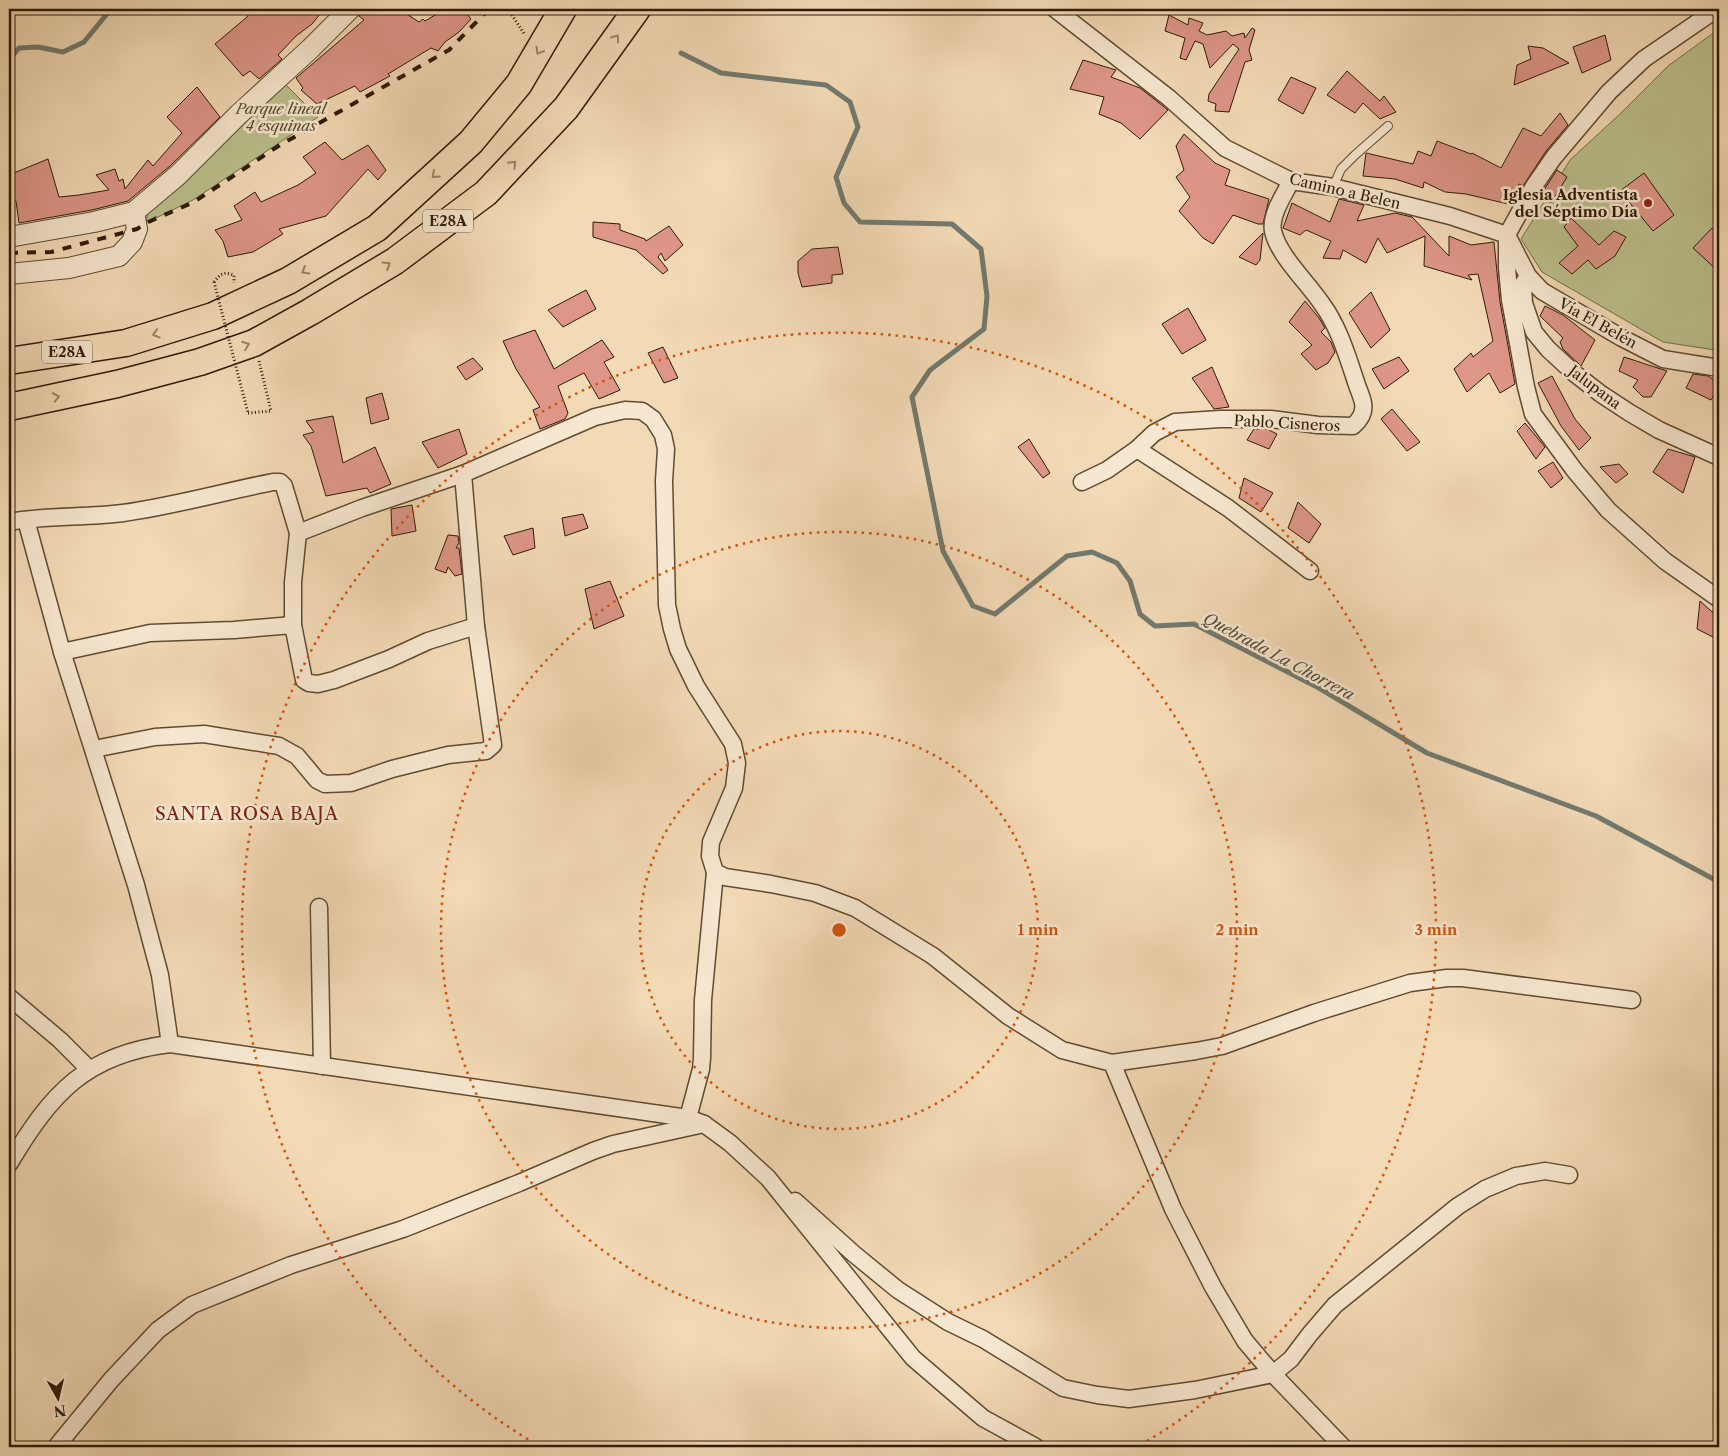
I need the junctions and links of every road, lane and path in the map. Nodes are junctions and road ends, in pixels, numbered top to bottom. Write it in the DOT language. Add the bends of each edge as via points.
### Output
graph roads {
  1 [pos="350,9"];
  2 [pos="508,9"];
  3 [pos="563,9"];
  4 [pos="637,9"];
  5 [pos="1055,9"];
  6 [pos="1716,9"];
  7 [pos="543,44"];
  8 [pos="1388,126"];
  9 [pos="1291,181"];
  10 [pos="1333,187"];
  11 [pos="134,212"];
  12 [pos="1507,235"];
  13 [pos="9,237"];
  14 [pos="9,274"];
  15 [pos="234,275"];
  16 [pos="1528,276"];
  17 [pos="254,342"];
  18 [pos="9,360"];
  19 [pos="1719,368"];
  20 [pos="9,406"];
  21 [pos="1137,449"];
  22 [pos="1719,457"];
  23 [pos="463,474"];
  24 [pos="1082,482"];
  25 [pos="26,520"];
  26 [pos="9,522"];
  27 [pos="298,533"];
  28 [pos="1310,571"];
  29 [pos="1719,599"];
  30 [pos="293,625"];
  31 [pos="476,626"];
  32 [pos="62,652"];
  33 [pos="94,749"];
  34 [pos="715,872"];
  35 [pos="319,907"];
  36 [pos="9,996"];
  37 [pos="1632,1000"];
  38 [pos="170,1044"];
  39 [pos="1112,1063"];
  40 [pos="322,1066"];
  41 [pos="90,1069"];
  42 [pos="688,1118"];
  43 [pos="704,1124"];
  44 [pos="9,1164"];
  45 [pos="1569,1175"];
  46 [pos="768,1178"];
  47 [pos="1273,1374"];
  48 [pos="56,1447"];
  49 [pos="1036,1447"];
  50 [pos="1343,1447"];
  1 -- 11 [label="street" via="178,175"];
  2 -- 7 [label="path" via="526,36"];
  3 -- 7 [label="highway, E28A"];
  17 -- 4 [label="highway, E28A, one-way" via="395,261 486,193 566,108"];
  5 -- 9 [label="street, Camino a Belen" via="1169,98 1225,148"];
  6 -- 12 [label="street" via="1644,59 1609,92 1554,157"];
  7 -- 18 [label="highway, E28A, one-way" via="519,84 471,142 376,228 288,281 213,316 126,343"];
  8 -- 10 [label="lane" via="1341,170"];
  9 -- 10 [label="street, Camino a Belen"];
  9 -- 21 [label="street, Pablo Cisneros" via="1273,224 1274,233 1283,254 1324,305 1340,337 1364,404 1361,419 1353,426 1271,419 1175,422 1154,433"];
  10 -- 12 [label="street, Camino a Belen" via="1450,216"];
  11 -- 13 [label="street"];
  11 -- 14 [label="street" via="137,230 132,242 119,256 69,268"];
  12 -- 16 [label="street, Vía El Belén"];
  12 -- 29 [label="street" via="1510,300 1533,414 1608,510 1665,561"];
  15 -- 17 [label="path, bridge" via="226,272 214,282 248,413 271,411"];
  16 -- 19 [label="street, Vía El Belén" via="1542,291 1663,359"];
  16 -- 22 [label="street, Jalupana" via="1523,284 1524,303 1534,332 1548,349 1574,373 1630,413"];
  20 -- 17 [label="highway, E28A, one-way" via="117,384 200,362"];
  21 -- 24 [label="street, Pablo Cisneros" via="1108,470"];
  21 -- 28 [label="street" via="1228,508"];
  23 -- 27 [label="street"];
  23 -- 31 [label="street"];
  23 -- 34 [label="street" via="595,417 625,410 642,411 653,419 663,435 666,449 667,605 672,629 696,686 733,744 737,763 734,788 710,842"];
  25 -- 26 [label="street"];
  25 -- 27 [label="street" via="123,513 280,482"];
  25 -- 32 [label="street"];
  27 -- 30 [label="street"];
  30 -- 31 [label="street" via="304,680 318,684"];
  30 -- 32 [label="street" via="150,633"];
  31 -- 33 [label="street" via="493,745 486,751 392,769 351,783 325,784 317,780 297,756 279,746 204,734 155,738"];
  32 -- 33 [label="street"];
  33 -- 38 [label="street" via="160,975"];
  34 -- 39 [label="street" via="725,877 815,893 855,908 933,956 1008,1016 1062,1050"];
  34 -- 42 [label="street" via="703,1000 701,1069"];
  35 -- 40 [label="street"];
  36 -- 41 [label="street"];
  37 -- 39 [label="street" via="1447,978 1410,983 1222,1046"];
  38 -- 40 [label="street"];
  38 -- 41 [label="street" via="129,1052"];
  39 -- 47 [label="street" via="1173,1208 1213,1287 1245,1341"];
  40 -- 42 [label="street"];
  41 -- 44 [label="street" via="46,1108"];
  42 -- 43 [label="street"];
  43 -- 46 [label="street"];
  43 -- 48 [label="street" via="593,1150 403,1229 291,1265 192,1305 158,1330 111,1380"];
  45 -- 47 [label="street" via="1545,1172 1516,1176 1485,1189 1458,1206 1335,1305 1291,1359"];
  46 -- 47 [label="street" via="898,1290 1063,1388 1129,1400 1204,1389"];
  46 -- 49 [label="street" via="913,1358 983,1418"];
  47 -- 50 [label="street"];
}
